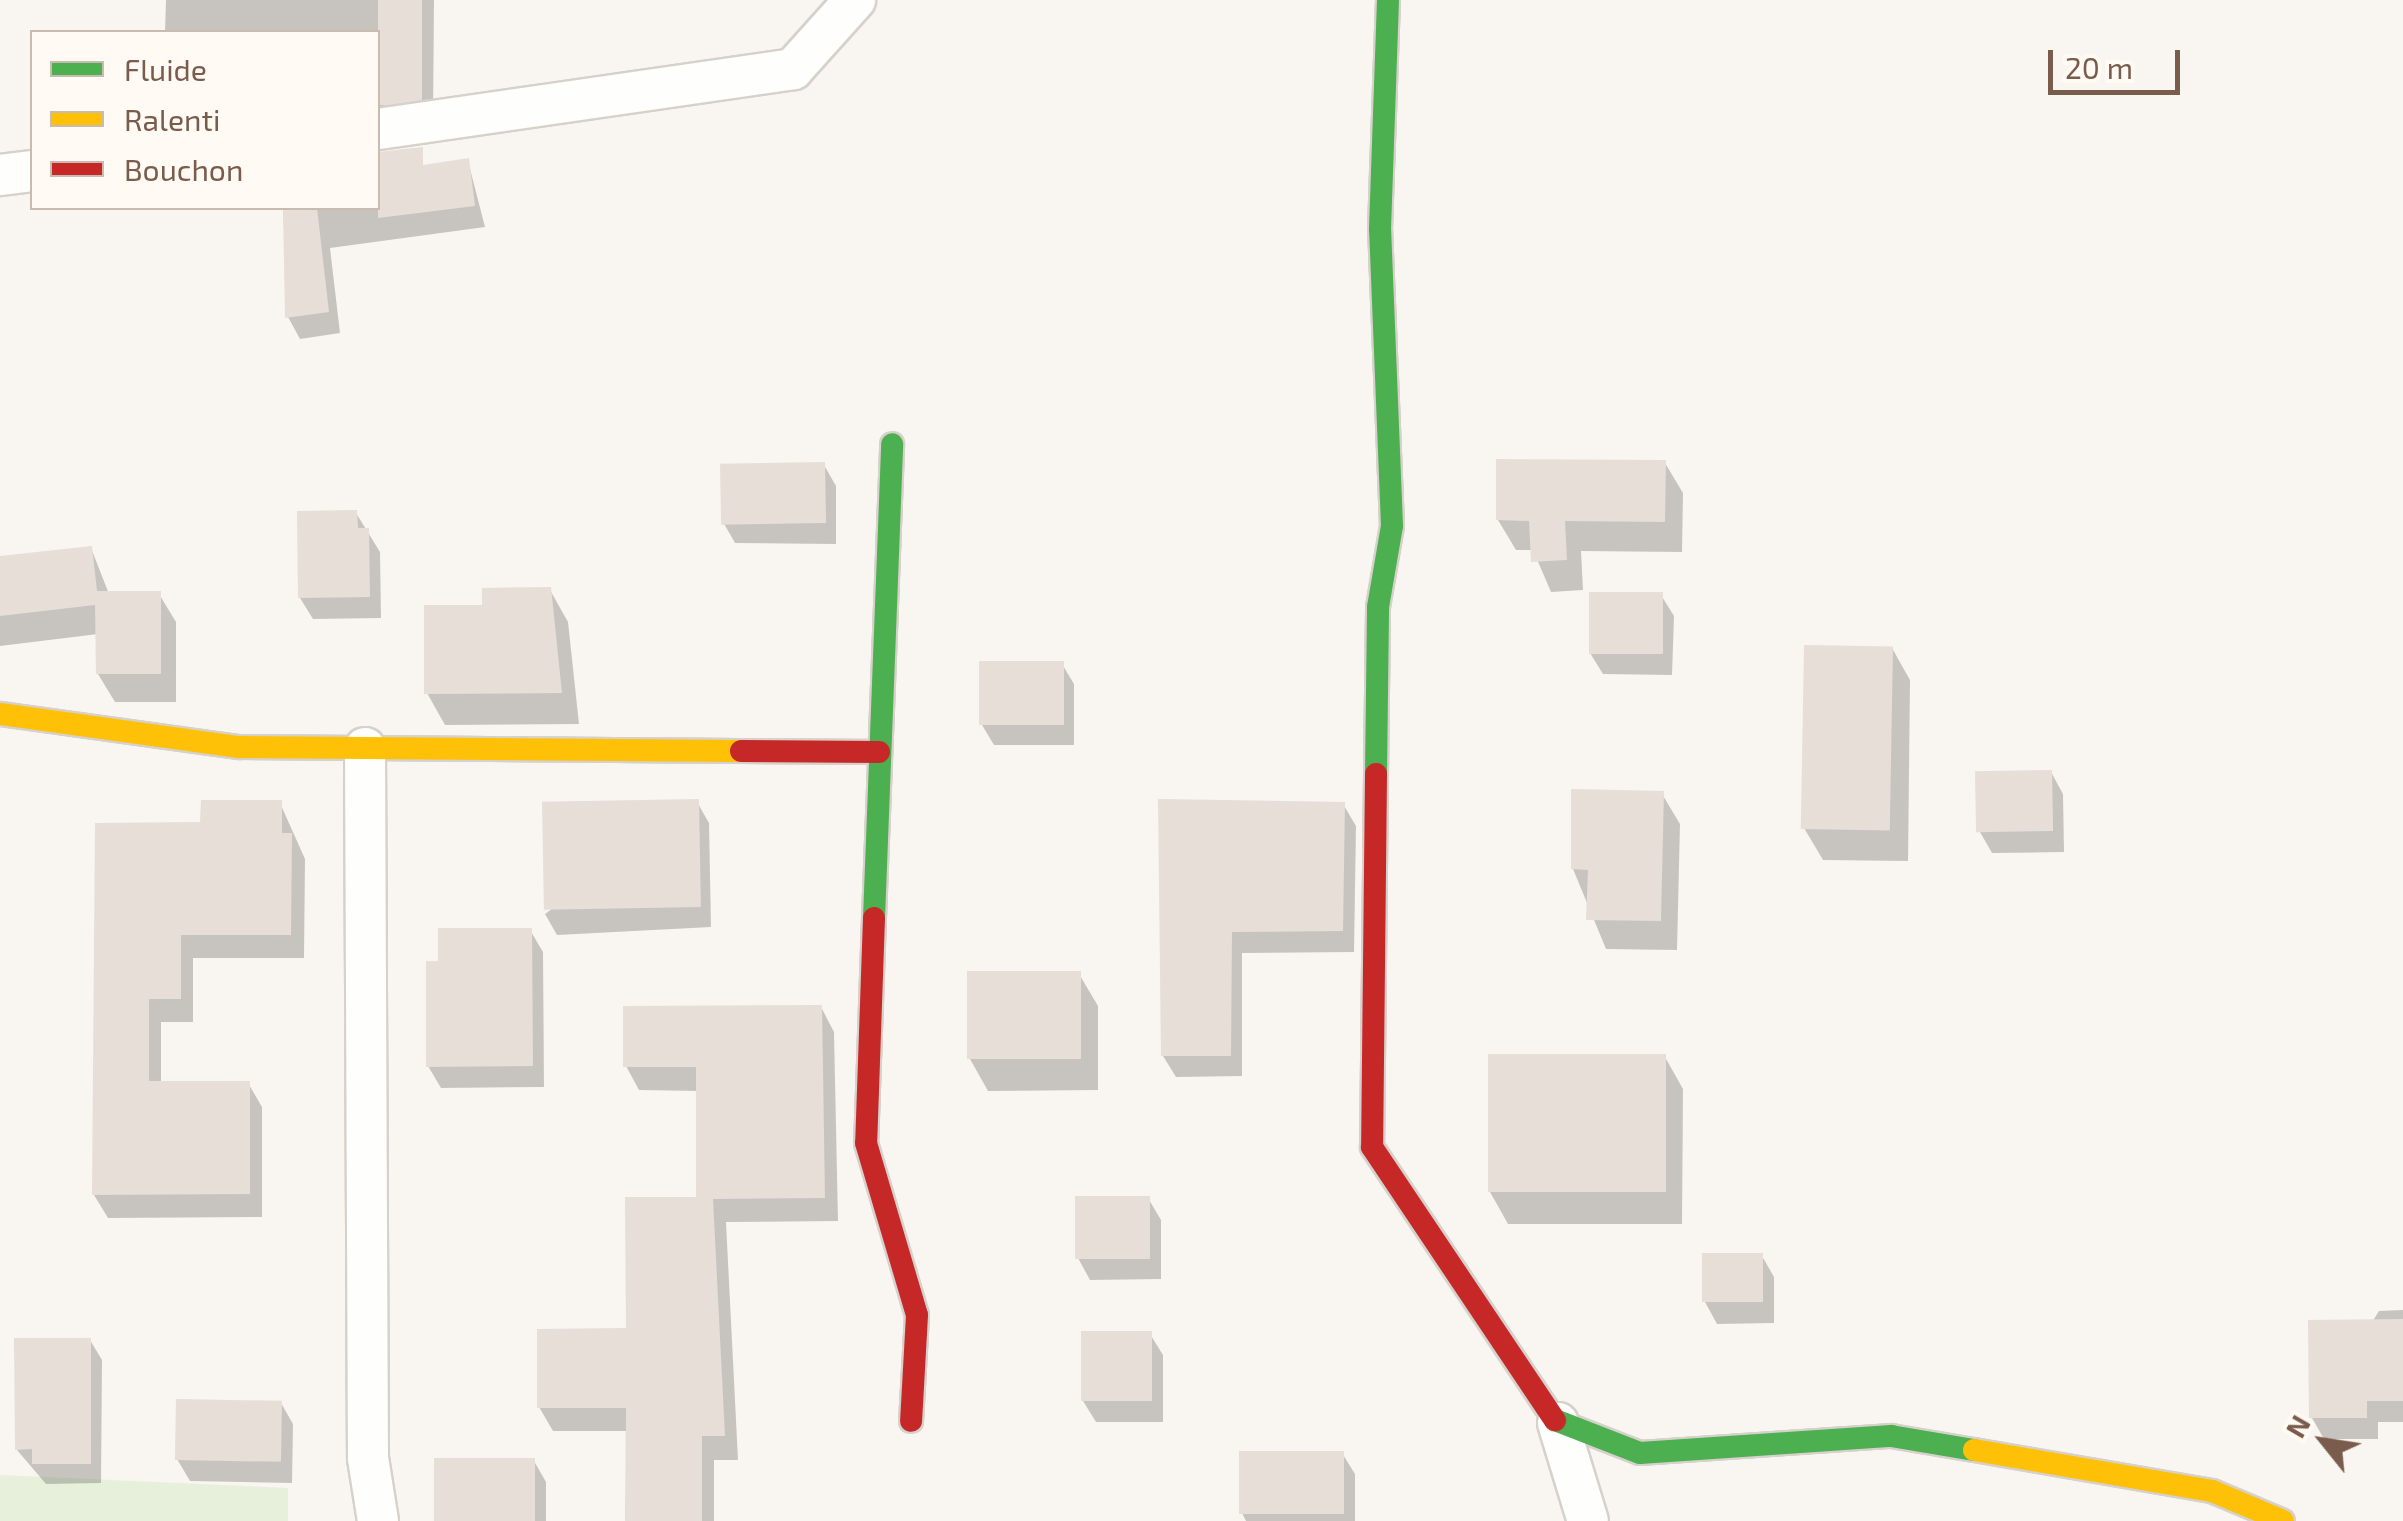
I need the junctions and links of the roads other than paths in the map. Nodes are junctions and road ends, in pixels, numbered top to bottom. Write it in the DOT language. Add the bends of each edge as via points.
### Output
graph roads {
  1 [pos="856,0"];
  2 [pos="1388,0"];
  3 [pos="380,129"];
  4 [pos="30,171"];
  5 [pos="0,175"];
  6 [pos="892,444"];
  7 [pos="0,714"];
  8 [pos="365,748"];
  9 [pos="878,752"];
  10 [pos="912,1421"];
  11 [pos="1558,1423"];
  12 [pos="378,1521"];
  13 [pos="1588,1521"];
  14 [pos="2283,1521"];
  1 -- 3 [label="street" via="793,69"];
  2 -- 11 [label="street" via="1380,229 1392,526 1378,626 1372,1147 1508,1361"];
  4 -- 5 [label="street"];
  6 -- 9 [label="street"];
  7 -- 8 [label="street" via="220,746"];
  8 -- 9 [label="street"];
  8 -- 12 [label="street" via="368,1458"];
  9 -- 10 [label="street" via="866,1144 918,1316"];
  11 -- 13 [label="street"];
  11 -- 14 [label="street" via="1640,1453 1891,1436 2212,1491"];
}
